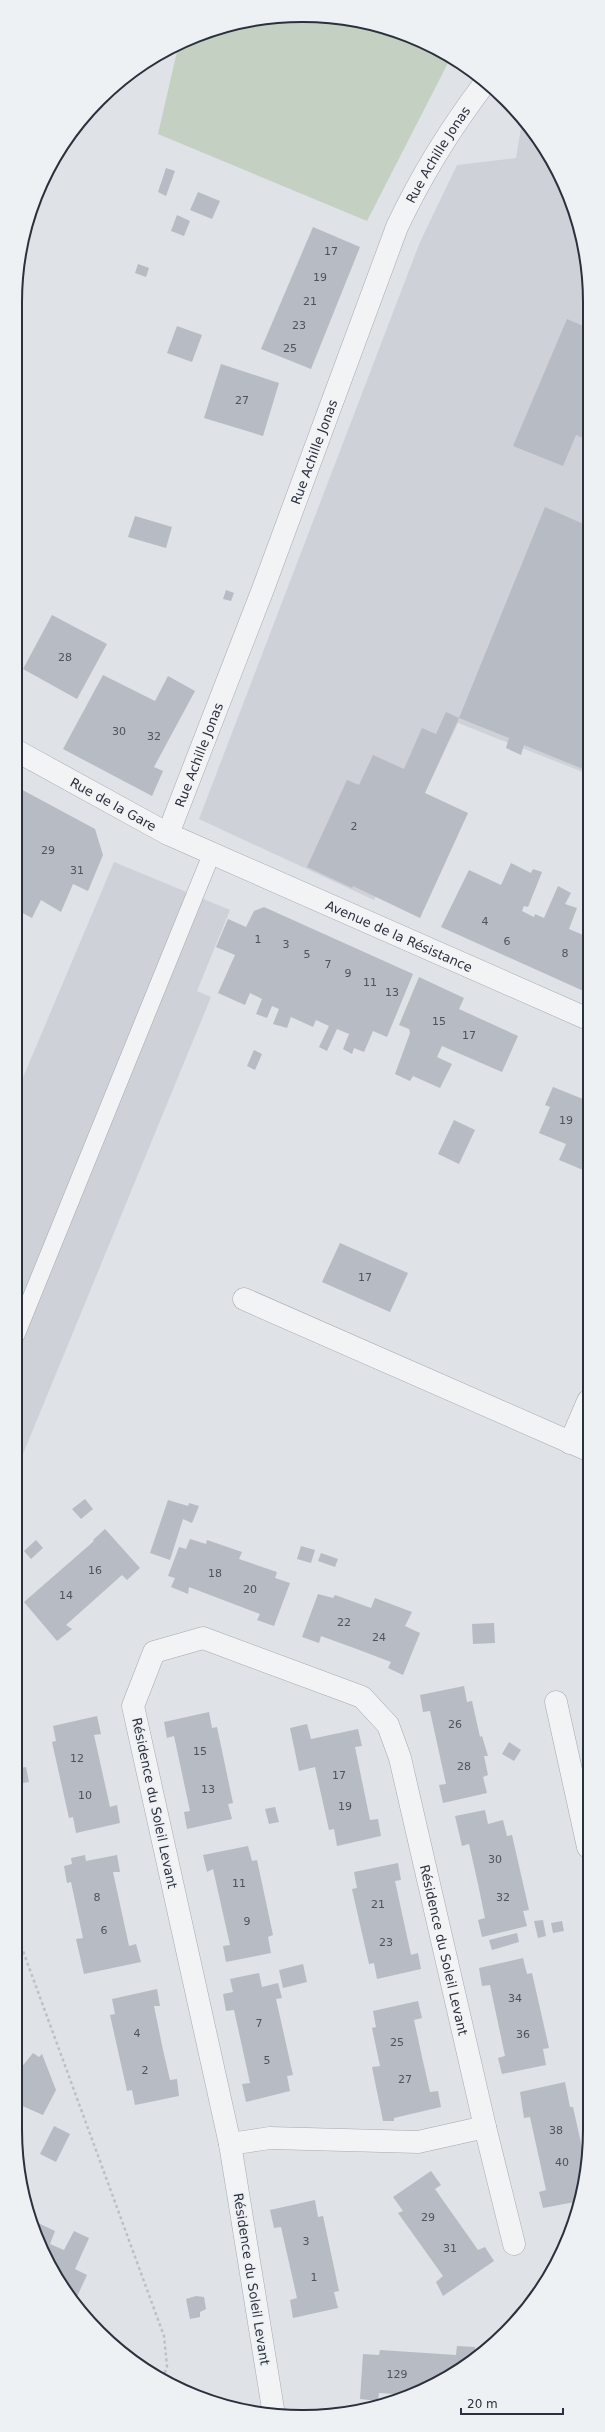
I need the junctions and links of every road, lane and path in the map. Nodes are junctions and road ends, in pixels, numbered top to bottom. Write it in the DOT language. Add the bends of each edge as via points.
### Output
graph roads {
  1 [pos="482,87"];
  2 [pos="22,754"];
  3 [pos="168,834"];
  4 [pos="212,853"];
  5 [pos="583,1017"];
  6 [pos="244,1299"];
  7 [pos="22,1319"];
  8 [pos="583,1426"];
  9 [pos="579,1446"];
  10 [pos="556,1702"];
  11 [pos="583,1824"];
  12 [pos="22,1947"];
  13 [pos="485,2127"];
  14 [pos="230,2144"];
  15 [pos="514,2244"];
  16 [pos="164,2373"];
  17 [pos="273,2408"];
  1 -- 3 [label="street, Rue Achille Jonas" via="420,178 397,227 263,589"];
  2 -- 3 [label="street, Rue de la Gare"];
  3 -- 4 [label="street, Rue de la Gare"];
  4 -- 5 [label="street, Avenue de la Résistance"];
  4 -- 7 [label="lane"];
  6 -- 9 [label="street"];
  8 -- 9 [label="street"];
  10 -- 11 [label="street"];
  12 -- 16 [label="path" via="164,2336 167,2366"];
  13 -- 14 [label="street" via="418,2142 270,2138"];
  13 -- 14 [label="street, Résidence du Soleil Levant" via="400,1758 388,1725 362,1697 203,1638 154,1652 133,1706"];
  13 -- 15 [label="street, Résidence du Soleil Levant"];
  14 -- 17 [label="street, Résidence du Soleil Levant"];
}
